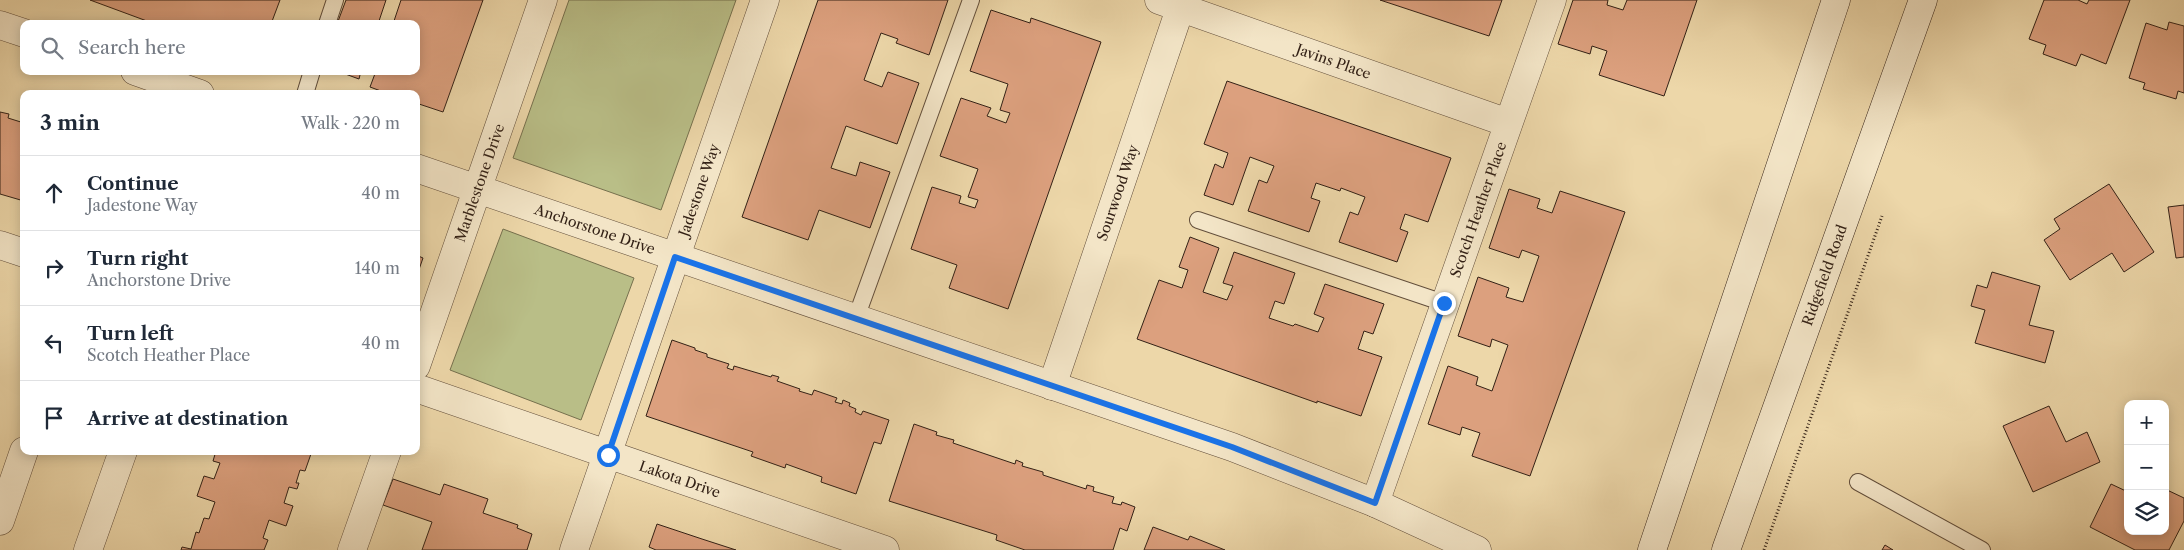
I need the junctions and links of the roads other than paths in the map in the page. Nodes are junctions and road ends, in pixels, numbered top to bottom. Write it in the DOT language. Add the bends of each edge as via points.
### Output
graph roads {
  1 [pos="335,0"];
  2 [pos="543,0"];
  3 [pos="765,0"];
  4 [pos="971,0"];
  5 [pos="1552,0"];
  6 [pos="1836,0"];
  7 [pos="1923,0"];
  8 [pos="1174,2"];
  9 [pos="328,20"];
  10 [pos="0,25"];
  11 [pos="20,32"];
  12 [pos="145,75"];
  13 [pos="311,75"];
  14 [pos="189,90"];
  15 [pos="306,90"];
  16 [pos="1508,123"];
  17 [pos="420,169"];
  18 [pos="478,189"];
  19 [pos="1198,220"];
  20 [pos="0,245"];
  21 [pos="20,252"];
  22 [pos="675,257"];
  23 [pos="1444,303"];
  24 [pos="856,318"];
  25 [pos="420,355"];
  26 [pos="1052,386"];
  27 [pos="420,389"];
  28 [pos="23,455"];
  29 [pos="121,455"];
  30 [pos="386,455"];
  31 [pos="608,455"];
  32 [pos="1858,482"];
  33 [pos="1375,503"];
  34 [pos="0,521"];
  35 [pos="88,550"];
  36 [pos="352,550"];
  37 [pos="574,550"];
  38 [pos="885,550"];
  39 [pos="1477,550"];
  40 [pos="1652,550"];
  41 [pos="1726,550"];
  42 [pos="1982,550"];
  1 -- 9 [label="lane"];
  2 -- 18 [label="street, Marblestone Drive"];
  3 -- 22 [label="street, Jadestone Way"];
  4 -- 24 [label="lane"];
  5 -- 16 [label="street, Scotch Heather Place"];
  6 -- 40 [label="street"];
  7 -- 41 [label="street, Ridgefield Road"];
  8 -- 16 [label="street, Javins Place"];
  8 -- 26 [label="street, Sourwood Way"];
  10 -- 11 [label="street"];
  12 -- 14 [label="street"];
  13 -- 15 [label="lane"];
  16 -- 23 [label="street, Scotch Heather Place"];
  17 -- 18 [label="street, Anchorstone Drive"];
  18 -- 22 [label="street, Anchorstone Drive"];
  18 -- 25 [label="street, Marblestone Drive"];
  19 -- 23 [label="lane"];
  20 -- 21 [label="street"];
  22 -- 24 [label="street, Anchorstone Drive"];
  22 -- 31 [label="street, Jadestone Way"];
  23 -- 33 [label="street, Scotch Heather Place"];
  24 -- 26 [label="street, Anchorstone Drive"];
  26 -- 33 [label="street, Anchorstone Drive" via="1232,447"];
  27 -- 31 [label="street, Lakota Drive"];
  28 -- 34 [label="street"];
  29 -- 35 [label="street"];
  30 -- 36 [label="street"];
  31 -- 37 [label="street, Jadestone Way"];
  31 -- 38 [label="street, Lakota Drive"];
  32 -- 42 [label="lane"];
  33 -- 39 [label="street, Anchorstone Drive"];
}
